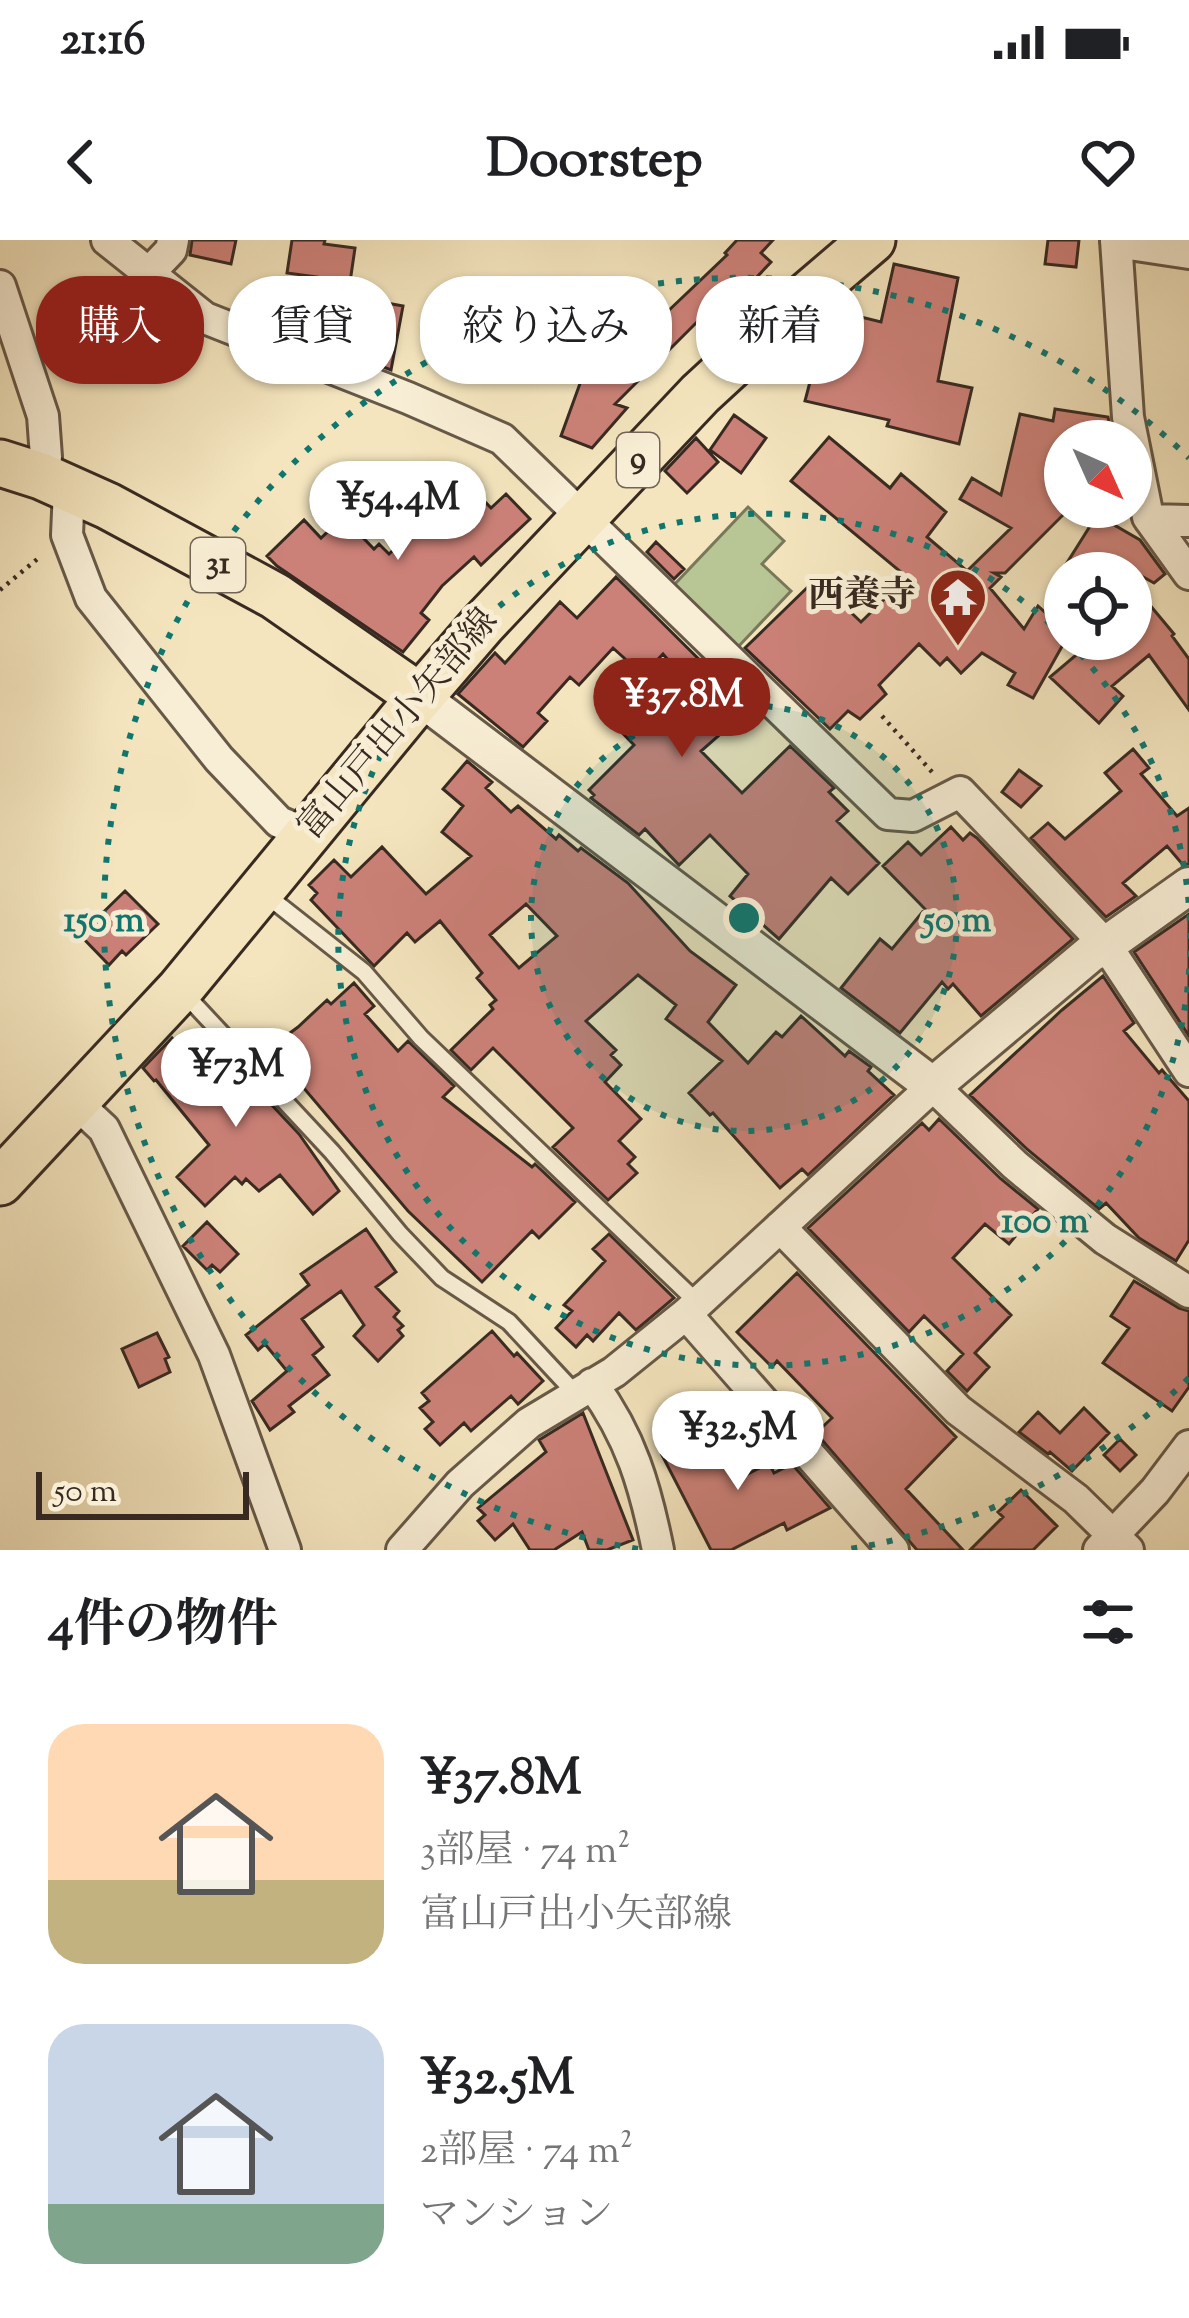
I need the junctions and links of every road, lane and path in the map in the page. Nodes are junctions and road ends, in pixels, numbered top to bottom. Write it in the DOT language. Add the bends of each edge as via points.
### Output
graph roads {
  1 [pos="107,240"];
  2 [pos="172,240"];
  3 [pos="872,240"];
  4 [pos="1116,241"];
  5 [pos="1189,253"];
  6 [pos="149,273"];
  7 [pos="0,286"];
  8 [pos="1129,420"];
  9 [pos="37,476"];
  10 [pos="584,516"];
  11 [pos="1152,520"];
  12 [pos="1189,521"];
  13 [pos="1152,523"];
  14 [pos="1189,574"];
  15 [pos="420,697"];
  16 [pos="882,716"];
  17 [pos="952,796"];
  18 [pos="308,833"];
  19 [pos="1189,886"];
  20 [pos="261,891"];
  21 [pos="1106,945"];
  22 [pos="180,989"];
  23 [pos="1189,1071"];
  24 [pos="934,1086"];
  25 [pos="74,1102"];
  26 [pos="0,1182"];
  27 [pos="780,1227"];
  28 [pos="1189,1292"];
  29 [pos="692,1309"];
  30 [pos="584,1388"];
  31 [pos="1189,1446"];
  32 [pos="1113,1545"];
  33 [pos="285,1550"];
  34 [pos="403,1550"];
  35 [pos="658,1550"];
  36 [pos="892,1550"];
  1 -- 6 [label="street"];
  2 -- 6 [label="street"];
  3 -- 10 [label="main road, 富山戸出小矢部線 / 9" via="700,394"];
  4 -- 5 [label="street"];
  4 -- 8 [label="street"];
  6 -- 10 [label="street" via="205,318 502,439"];
  7 -- 9 [label="street" via="43,416 46,457"];
  9 -- 15 [label="main road, 31" via="275,596"];
  9 -- 18 [label="street" via="91,598 219,759 279,822"];
  10 -- 15 [label="main road, 富山戸出小矢部線 / 9"];
  10 -- 17 [label="street" via="888,814 913,816"];
  11 -- 12 [label="street"];
  13 -- 14 [label="street"];
  15 -- 18 [label="main road, 富山戸出小矢部線 / 9"];
  15 -- 24 [label="street"];
  16 -- 17 [label="path"];
  17 -- 21 [label="street" via="960,792"];
  18 -- 20 [label="main road, 富山戸出小矢部線 / 9"];
  19 -- 21 [label="street"];
  20 -- 22 [label="main road, 富山戸出小矢部線 / 9"];
  20 -- 29 [label="lane" via="364,972"];
  21 -- 23 [label="street"];
  21 -- 24 [label="street"];
  22 -- 25 [label="main road, 富山戸出小矢部線 / 9"];
  22 -- 30 [label="lane" via="442,1278 509,1322"];
  24 -- 27 [label="street"];
  24 -- 28 [label="street" via="1105,1239"];
  25 -- 26 [label="main road, 富山戸出小矢部線 / 9"];
  25 -- 33 [label="street" via="104,1129 214,1354"];
  27 -- 29 [label="street"];
  27 -- 32 [label="street" via="958,1410 1076,1498"];
  29 -- 30 [label="street"];
  29 -- 36 [label="street"];
  30 -- 34 [label="street" via="460,1484"];
  30 -- 35 [label="street" via="614,1414"];
  31 -- 32 [label="street"];
}
